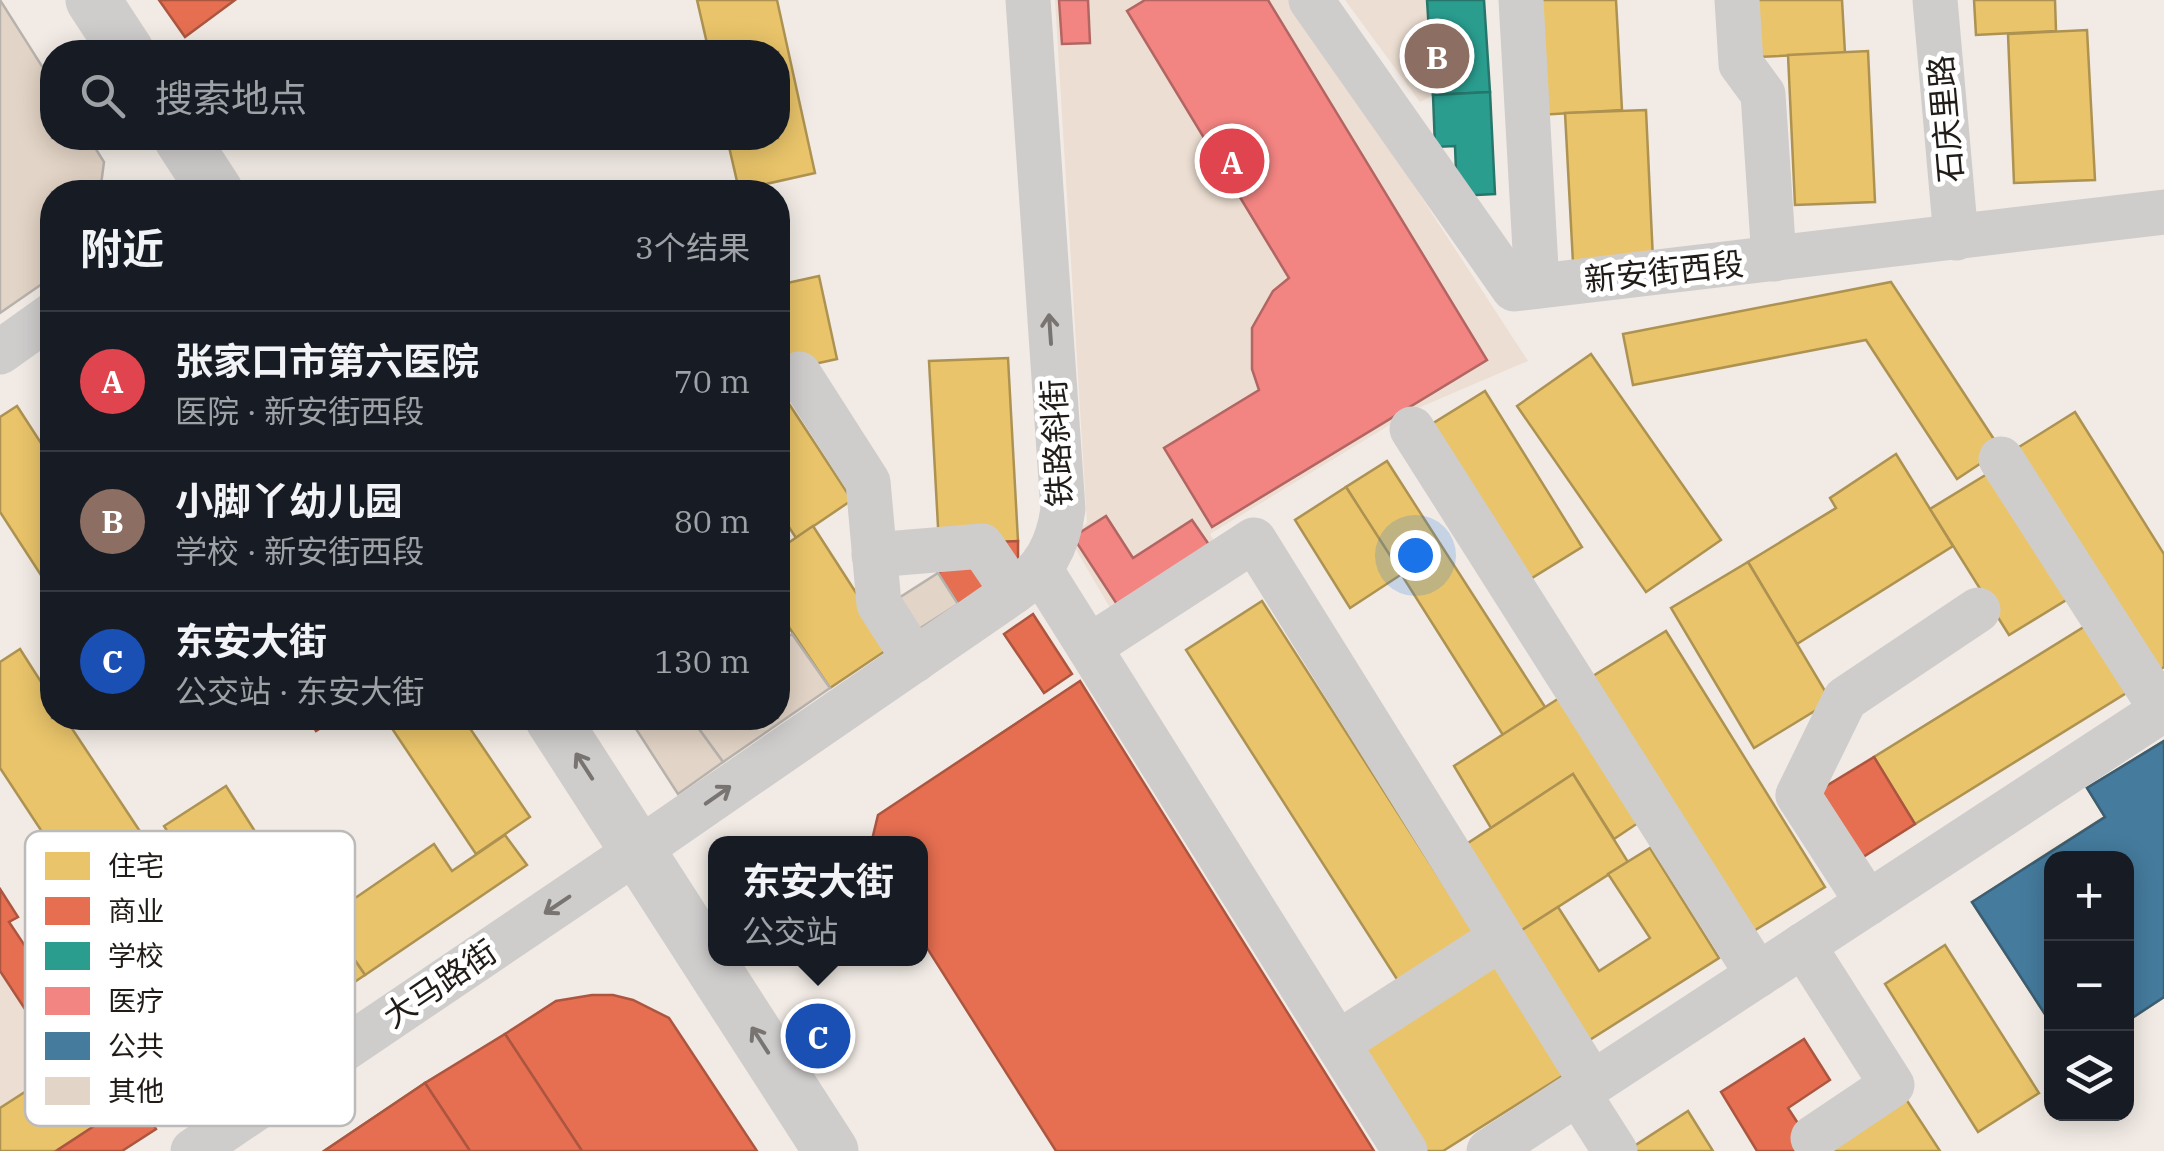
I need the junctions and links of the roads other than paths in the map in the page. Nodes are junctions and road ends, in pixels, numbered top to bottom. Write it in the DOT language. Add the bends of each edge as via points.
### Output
graph roads {
  1 [pos="93,0"];
  2 [pos="1028,0"];
  3 [pos="1311,0"];
  4 [pos="1521,0"];
  5 [pos="1737,0"];
  6 [pos="1935,0"];
  7 [pos="119,40"];
  8 [pos="189,150"];
  9 [pos="208,180"];
  10 [pos="2164,212"];
  11 [pos="1956,238"];
  12 [pos="1774,259"];
  13 [pos="1537,286"];
  14 [pos="40,324"];
  15 [pos="0,352"];
  16 [pos="798,374"];
  17 [pos="1412,429"];
  18 [pos="2002,459"];
  19 [pos="874,554"];
  20 [pos="1026,580"];
  21 [pos="1978,610"];
  22 [pos="1088,646"];
  23 [pos="915,660"];
  24 [pos="2163,710"];
  25 [pos="560,730"];
  26 [pos="637,850"];
  27 [pos="1868,903"];
  28 [pos="1501,938"];
  29 [pos="1804,945"];
  30 [pos="708,960"];
  31 [pos="712,966"];
  32 [pos="1758,975"];
  33 [pos="355,1041"];
  34 [pos="1338,1043"];
  35 [pos="1585,1088"];
  36 [pos="230,1126"];
  37 [pos="1812,1138"];
  38 [pos="193,1151"];
  39 [pos="832,1151"];
  40 [pos="1405,1151"];
  41 [pos="1489,1151"];
  42 [pos="1615,1151"];
  1 -- 7 [label="main road"];
  20 -- 2 [label="street, 铁路斜街, one-way" via="1046,562 1063,509"];
  3 -- 13 [label="street, 新安街西段" via="1514,289"];
  4 -- 13 [label="street"];
  5 -- 12 [label="street" via="1741,64 1763,94"];
  6 -- 11 [label="street, 石庆里路"];
  8 -- 9 [label="main road"];
  10 -- 11 [label="street, 新安街西段"];
  11 -- 12 [label="street, 新安街西段"];
  12 -- 13 [label="street, 新安街西段"];
  14 -- 15 [label="street"];
  16 -- 19 [label="street" via="868,482"];
  17 -- 32 [label="street"];
  18 -- 24 [label="street"];
  19 -- 20 [label="street" via="982,546"];
  19 -- 23 [label="street" via="878,604"];
  20 -- 22 [label="street"];
  20 -- 23 [label="street"];
  21 -- 27 [label="street" via="1844,698 1798,795"];
  22 -- 28 [label="street" via="1254,540"];
  22 -- 34 [label="street"];
  26 -- 23 [label="street, one-way"];
  24 -- 27 [label="street"];
  26 -- 25 [label="main road, one-way"];
  30 -- 26 [label="main road, one-way"];
  26 -- 33 [label="street, 大马路街, one-way"];
  27 -- 29 [label="street"];
  28 -- 34 [label="street"];
  28 -- 35 [label="street"];
  29 -- 32 [label="street"];
  29 -- 37 [label="street" via="1892,1085"];
  39 -- 31 [label="main road, one-way"];
  32 -- 35 [label="street"];
  34 -- 40 [label="street"];
  35 -- 41 [label="street"];
  35 -- 42 [label="street"];
  36 -- 38 [label="street, 大马路街, one-way"];
}
